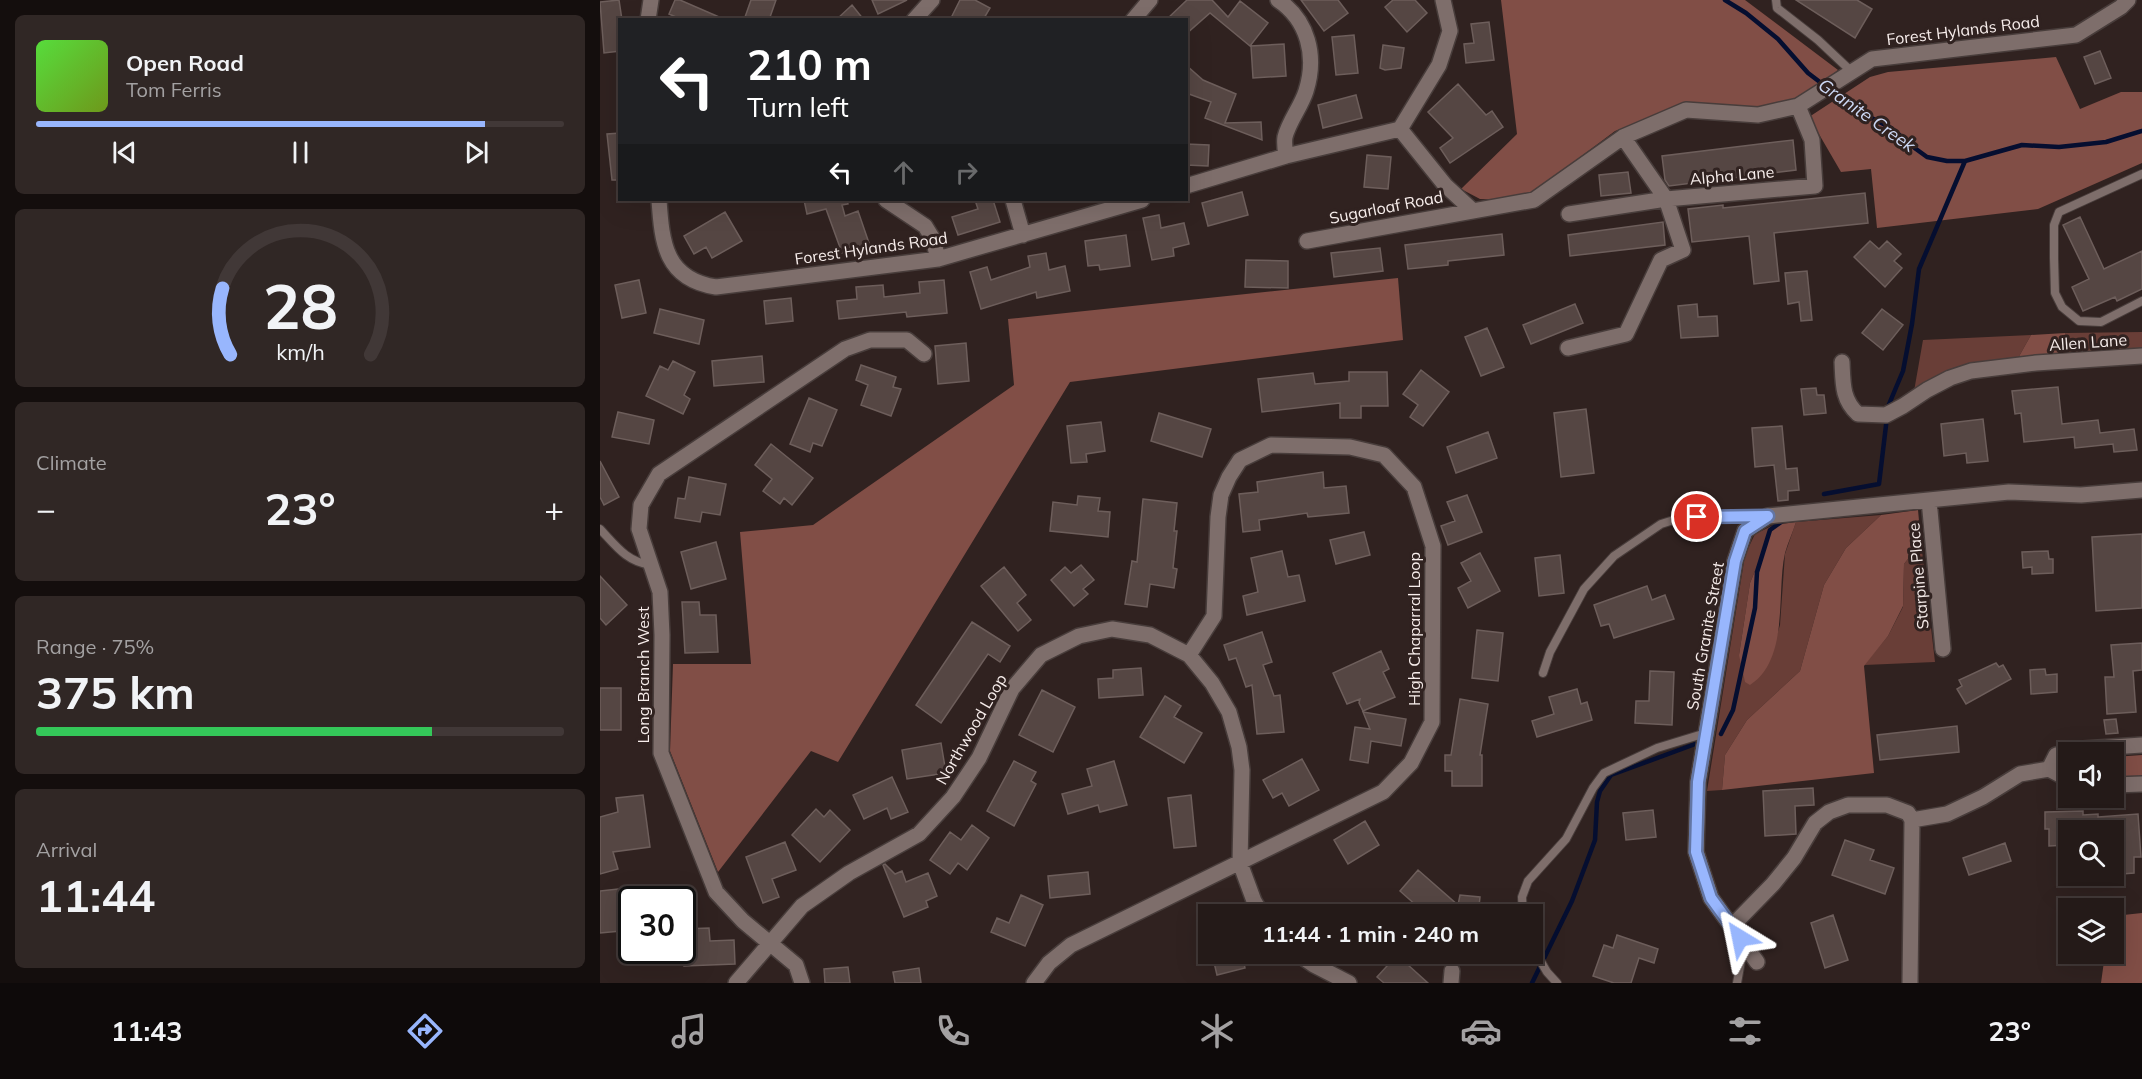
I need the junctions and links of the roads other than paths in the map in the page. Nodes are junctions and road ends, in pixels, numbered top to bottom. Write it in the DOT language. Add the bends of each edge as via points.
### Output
graph roads {
  1 [pos="651,0"];
  2 [pos="932,0"];
  3 [pos="1150,0"];
  4 [pos="1278,0"];
  5 [pos="1443,0"];
  6 [pos="1776,0"];
  7 [pos="2128,0"];
  8 [pos="648,18"];
  9 [pos="916,18"];
  10 [pos="1135,18"];
  11 [pos="1852,72"];
  12 [pos="1798,106"];
  13 [pos="1400,129"];
  14 [pos="1623,137"];
  15 [pos="1286,156"];
  16 [pos="2142,174"];
  17 [pos="1188,185"];
  18 [pos="1666,199"];
  19 [pos="659,201"];
  20 [pos="887,201"];
  21 [pos="1013,201"];
  22 [pos="1138,201"];
  23 [pos="1472,210"];
  24 [pos="1569,214"];
  25 [pos="1023,235"];
  26 [pos="1307,241"];
  27 [pos="938,259"];
  28 [pos="2142,301"];
  29 [pos="1568,348"];
  30 [pos="924,354"];
  31 [pos="2142,356"];
  32 [pos="1842,362"];
  33 [pos="2142,490"];
  34 [pos="1929,500"];
  35 [pos="1768,516"];
  36 [pos="600,529"];
  37 [pos="651,565"];
  38 [pos="1943,649"];
  39 [pos="1189,655"];
  40 [pos="1543,673"];
  41 [pos="1706,733"];
  42 [pos="2142,745"];
  43 [pos="2049,769"];
  44 [pos="2058,774"];
  45 [pos="2124,784"];
  46 [pos="2142,784"];
  47 [pos="1912,820"];
  48 [pos="1240,863"];
  49 [pos="1256,904"];
  50 [pos="1522,904"];
  51 [pos="1732,926"];
  52 [pos="770,943"];
  53 [pos="1752,955"];
  54 [pos="1313,964"];
  55 [pos="1542,964"];
  56 [pos="736,983"];
  57 [pos="802,983"];
  58 [pos="1034,983"];
  59 [pos="1349,983"];
  60 [pos="1557,983"];
  61 [pos="1737,983"];
  62 [pos="1910,983"];
  1 -- 8 [label="street"];
  2 -- 9 [label="street"];
  3 -- 10 [label="street"];
  4 -- 15 [label="street" via="1291,9 1304,28 1311,70 1285,138"];
  5 -- 13 [label="street" via="1450,31 1439,65"];
  6 -- 11 [label="lane" via="1778,8"];
  7 -- 11 [label="street, Forest Hylands Road" via="2076,35 1872,58"];
  11 -- 12 [label="street, Forest Hylands Road"];
  12 -- 14 [label="street, Forest Hylands Road" via="1758,115 1686,110"];
  12 -- 18 [label="street, Alpha Lane" via="1812,140 1815,186"];
  13 -- 15 [label="street"];
  13 -- 23 [label="street" via="1445,185"];
  14 -- 18 [label="street"];
  14 -- 23 [label="street, Forest Hylands Road" via="1534,200"];
  15 -- 17 [label="street"];
  16 -- 28 [label="lane" via="2059,212 2054,225 2055,293 2062,307 2079,321 2101,322"];
  18 -- 24 [label="street, Alpha Lane"];
  18 -- 29 [label="street" via="1683,250 1661,260 1626,334"];
  19 -- 27 [label="street, Forest Hylands Road" via="667,255 688,278 702,284 716,286"];
  20 -- 27 [label="street" via="925,226"];
  21 -- 25 [label="street"];
  22 -- 25 [label="street, Forest Hylands Road"];
  23 -- 26 [label="street, Sugarloaf Road"];
  25 -- 27 [label="street, Forest Hylands Road"];
  30 -- 37 [label="street, Long Branch West" via="907,340 870,340 845,349 659,474 642,505 639,529"];
  31 -- 32 [label="street, Allen Lane" via="1971,371 1950,378 1883,415 1858,414 1849,406"];
  33 -- 34 [label="street" via="2081,495 2010,492"];
  34 -- 35 [label="street"];
  34 -- 38 [label="street, Starpine Place"];
  35 -- 40 [label="lane" via="1680,518 1661,524 1614,556 1584,589"];
  35 -- 41 [label="street, South Granite Street" via="1745,531 1735,561"];
  36 -- 37 [label="lane" via="626,556"];
  37 -- 52 [label="street, Long Branch West" via="660,592 661,753 716,892"];
  39 -- 48 [label="street, Northwood Loop" via="1230,712 1239,747"];
  39 -- 48 [label="street, High Chaparral Loop" via="1214,616 1221,495 1240,460 1271,446 1350,447 1384,455 1414,487 1433,546 1432,722 1411,763 1383,792"];
  39 -- 52 [label="street, Northwood Loop" via="1150,635 1112,628 1078,636 1041,655 1012,689 979,758 940,812 919,834 849,873 802,906"];
  41 -- 50 [label="lane" via="1657,748 1604,773 1566,839 1528,881"];
  41 -- 51 [label="street, South Granite Street" via="1698,782 1696,852 1711,898"];
  42 -- 43 [label="street" via="2056,755"];
  43 -- 44 [label="street"];
  43 -- 47 [label="street" via="2020,774 1947,814"];
  45 -- 46 [label="street"];
  47 -- 51 [label="street" via="1908,813 1887,806 1848,805 1829,812 1815,824 1773,884"];
  47 -- 62 [label="street"];
  48 -- 49 [label="street, Northwood Loop"];
  48 -- 58 [label="street, High Chaparral Loop" via="1071,945 1049,963"];
  51 -- 53 [label="street, South Granite Street"];
  52 -- 56 [label="street, Northwood Loop"];
  52 -- 57 [label="street, Long Branch West" via="796,965"];
  53 -- 61 [label="lane" via="1742,961"];
  54 -- 59 [label="street"];
  55 -- 60 [label="lane"];
}
